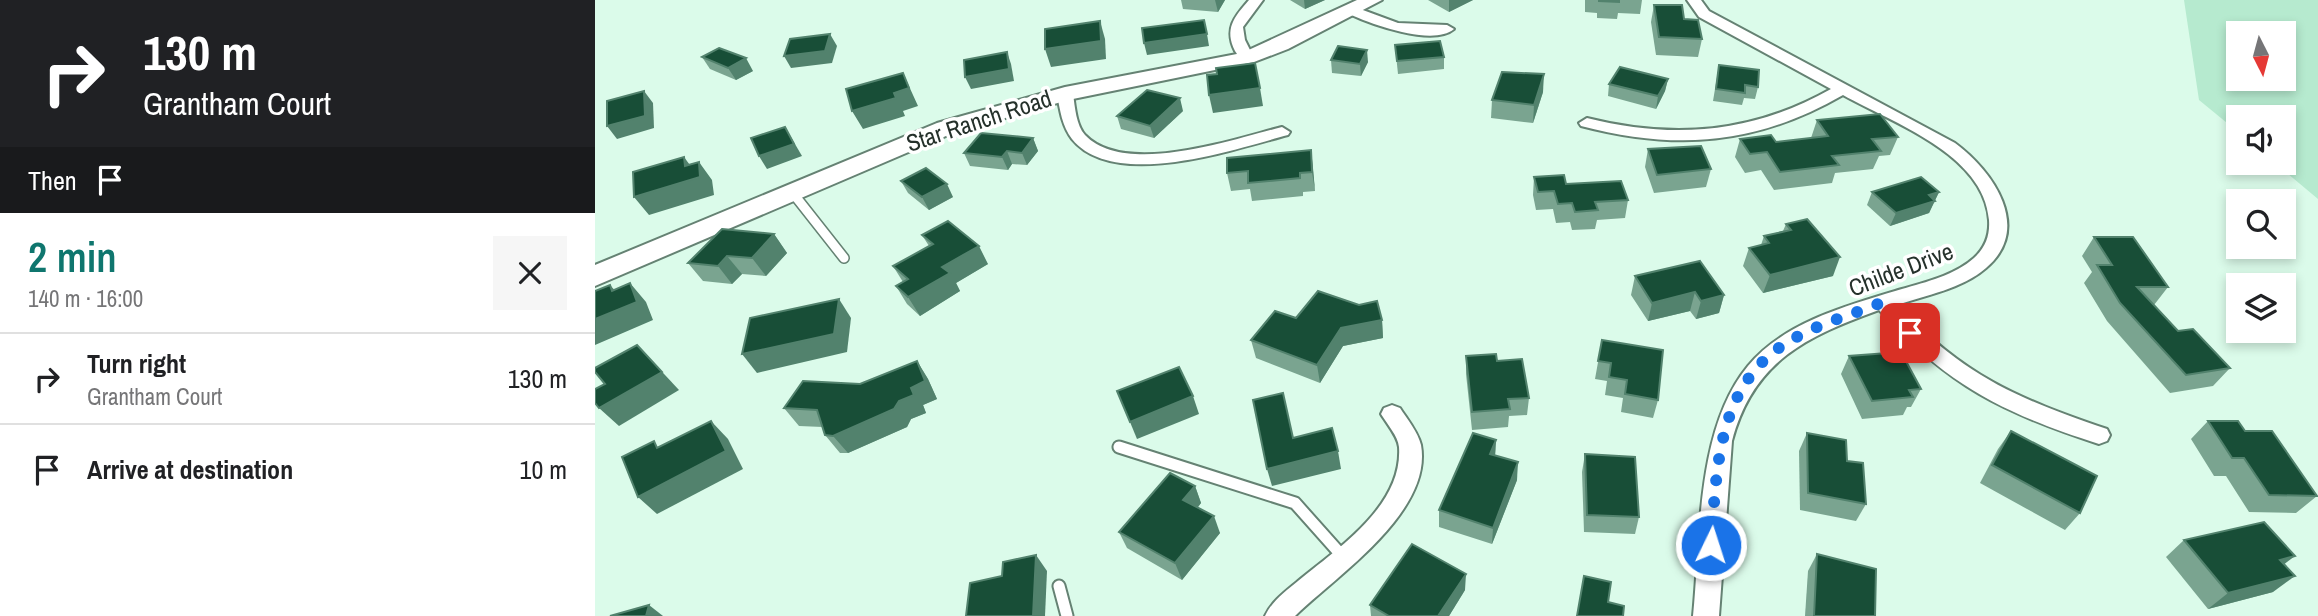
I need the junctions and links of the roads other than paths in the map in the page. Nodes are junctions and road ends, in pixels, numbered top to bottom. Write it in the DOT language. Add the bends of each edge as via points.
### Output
graph roads {
  1 [pos="1256,0"];
  2 [pos="1694,0"];
  3 [pos="1362,5"];
  4 [pos="1447,29"];
  5 [pos="1247,58"];
  6 [pos="1843,89"];
  7 [pos="1065,94"];
  8 [pos="1587,123"];
  9 [pos="1282,132"];
  10 [pos="792,192"];
  11 [pos="843,257"];
  12 [pos="595,276"];
  13 [pos="1883,302"];
  14 [pos="1392,414"];
  15 [pos="2099,435"];
  16 [pos="1119,447"];
  17 [pos="1345,559"];
  18 [pos="1059,586"];
  19 [pos="1067,616"];
  20 [pos="1278,616"];
  21 [pos="1706,616"];
  1 -- 5 [label="street" via="1235,27"];
  2 -- 6 [label="street, Childe Drive" via="1704,14"];
  3 -- 4 [label="street" via="1396,28"];
  3 -- 5 [label="street, Star Ranch Road"];
  5 -- 7 [label="street, Star Ranch Road"];
  6 -- 8 [label="street" via="1775,124 1731,133 1645,136"];
  6 -- 13 [label="street, Childe Drive" via="1961,156 1982,177 1999,215 1996,244 1974,268 1935,287"];
  7 -- 9 [label="street" via="1070,121 1081,141 1129,158 1168,159"];
  7 -- 10 [label="street, Star Ranch Road" via="945,128"];
  10 -- 11 [label="lane"];
  10 -- 12 [label="street, Star Ranch Road"];
  13 -- 15 [label="street" via="1937,358 1983,391 2033,414"];
  13 -- 21 [label="street, Childe Drive" via="1792,340 1771,356 1740,393 1721,441"];
  14 -- 17 [label="street" via="1410,445 1398,496"];
  16 -- 17 [label="lane" via="1295,503"];
  17 -- 20 [label="street"];
  18 -- 19 [label="lane"];
}
